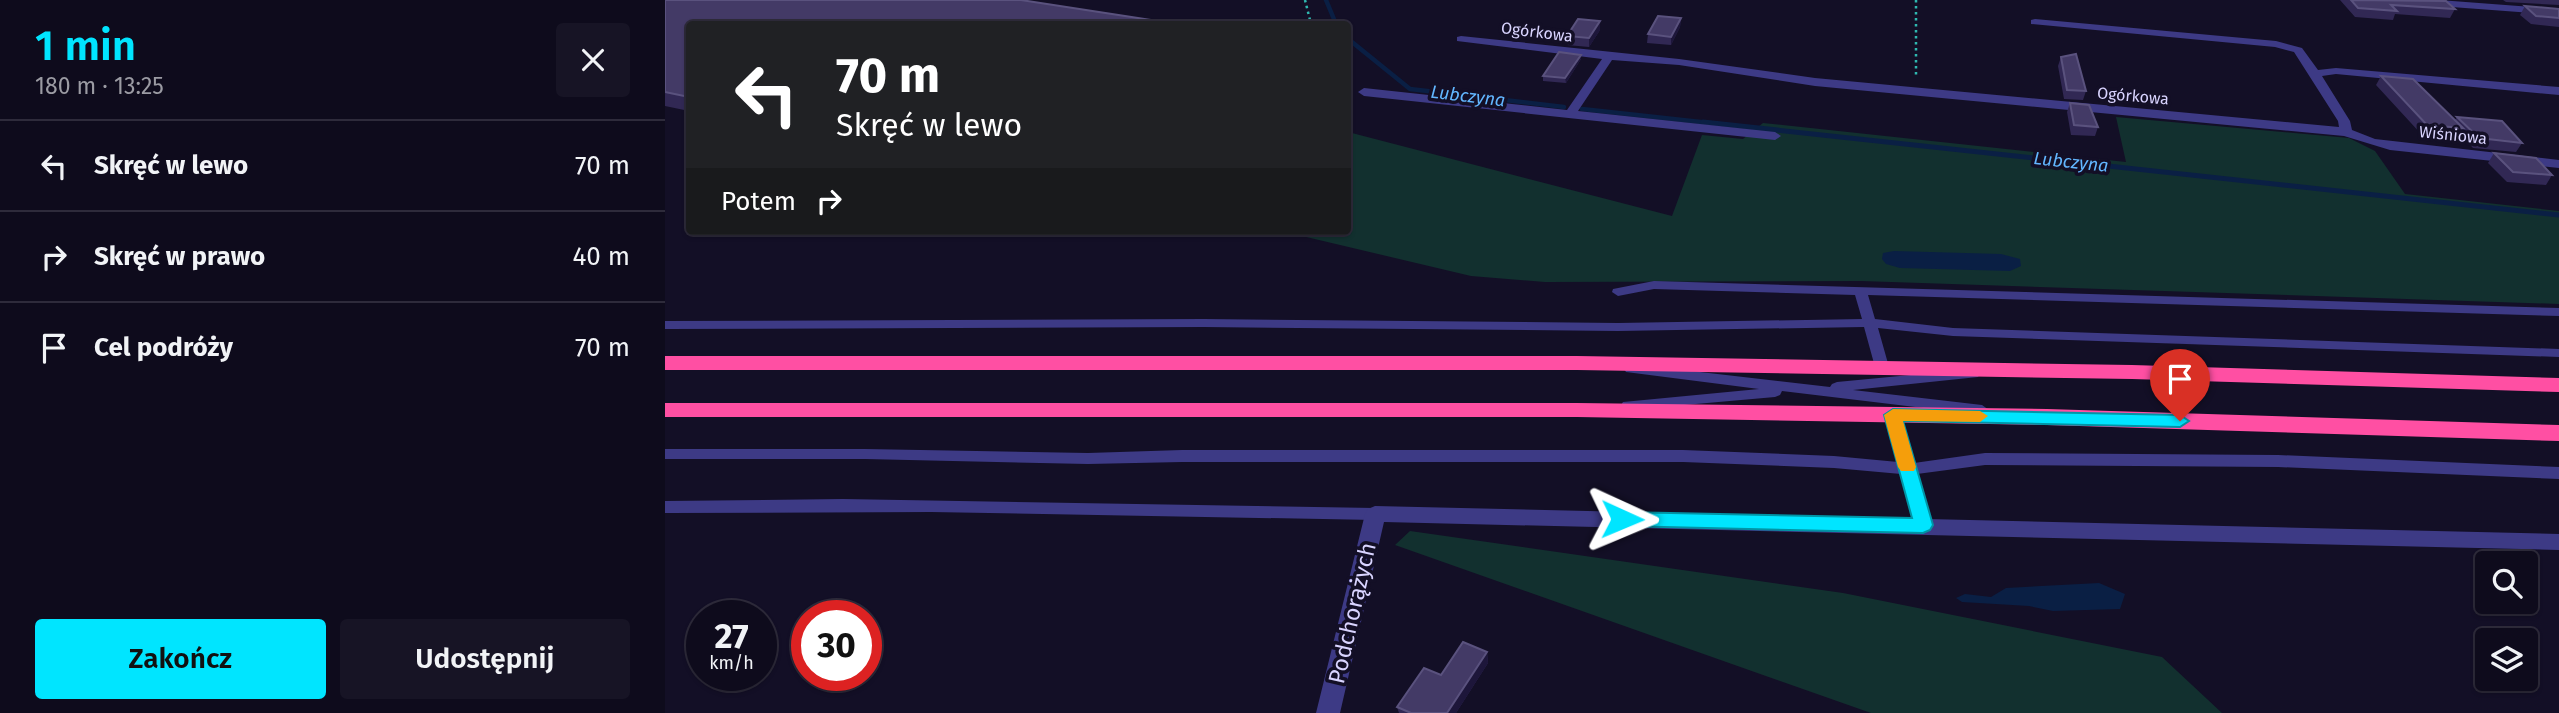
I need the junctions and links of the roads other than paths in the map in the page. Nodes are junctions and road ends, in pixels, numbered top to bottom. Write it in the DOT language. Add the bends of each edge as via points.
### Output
graph roads {
  1 [pos="2398,0"];
  2 [pos="2559,12"];
  3 [pos="2035,22"];
  4 [pos="1461,39"];
  5 [pos="1609,56"];
  6 [pos="2315,74"];
  7 [pos="1364,92"];
  8 [pos="2559,92"];
  9 [pos="1570,114"];
  10 [pos="2346,132"];
  11 [pos="1775,136"];
  12 [pos="2559,164"];
  13 [pos="1860,290"];
  14 [pos="1618,292"];
  15 [pos="2559,312"];
  16 [pos="1870,323"];
  17 [pos="665,326"];
  18 [pos="2559,353"];
  19 [pos="665,363"];
  20 [pos="1577,363"];
  21 [pos="1882,367"];
  22 [pos="2027,370"];
  23 [pos="2559,385"];
  24 [pos="1806,389"];
  25 [pos="665,410"];
  26 [pos="1577,410"];
  27 [pos="1893,415"];
  28 [pos="2047,417"];
  29 [pos="2559,433"];
  30 [pos="665,454"];
  31 [pos="1908,468"];
  32 [pos="2559,473"];
  33 [pos="665,507"];
  34 [pos="1375,514"];
  35 [pos="1923,525"];
  36 [pos="2559,542"];
  37 [pos="1328,713"];
  1 -- 2 [label="street"];
  3 -- 6 [label="street" via="2276,44 2298,50"];
  4 -- 5 [label="street, Ogórkowa"];
  5 -- 9 [label="street"];
  5 -- 10 [label="street, Ogórkowa" via="1815,82"];
  6 -- 8 [label="street" via="2336,72"];
  6 -- 10 [label="street"];
  7 -- 9 [label="street"];
  9 -- 11 [label="street"];
  10 -- 12 [label="street, Wiśniowa" via="2391,146"];
  13 -- 14 [label="lane" via="1654,285"];
  13 -- 15 [label="lane"];
  13 -- 16 [label="lane"];
  16 -- 17 [label="lane"];
  16 -- 18 [label="lane" via="1953,332"];
  16 -- 21 [label="lane"];
  19 -- 20 [label="highway"];
  20 -- 21 [label="highway"];
  20 -- 24 [label="lane"];
  21 -- 22 [label="highway"];
  22 -- 23 [label="highway"];
  22 -- 24 [label="lane"];
  24 -- 26 [label="lane"];
  24 -- 28 [label="lane"];
  25 -- 26 [label="highway"];
  26 -- 27 [label="highway"];
  27 -- 28 [label="highway"];
  27 -- 31 [label="lane"];
  28 -- 29 [label="highway"];
  30 -- 31 [label="lane" via="1086,459 1683,456"];
  31 -- 32 [label="lane" via="1986,459 2264,461"];
  31 -- 35 [label="lane"];
  33 -- 34 [label="lane" via="1040,505"];
  34 -- 35 [label="street"];
  34 -- 37 [label="street, Podchorążych"];
  35 -- 36 [label="street"];
}
